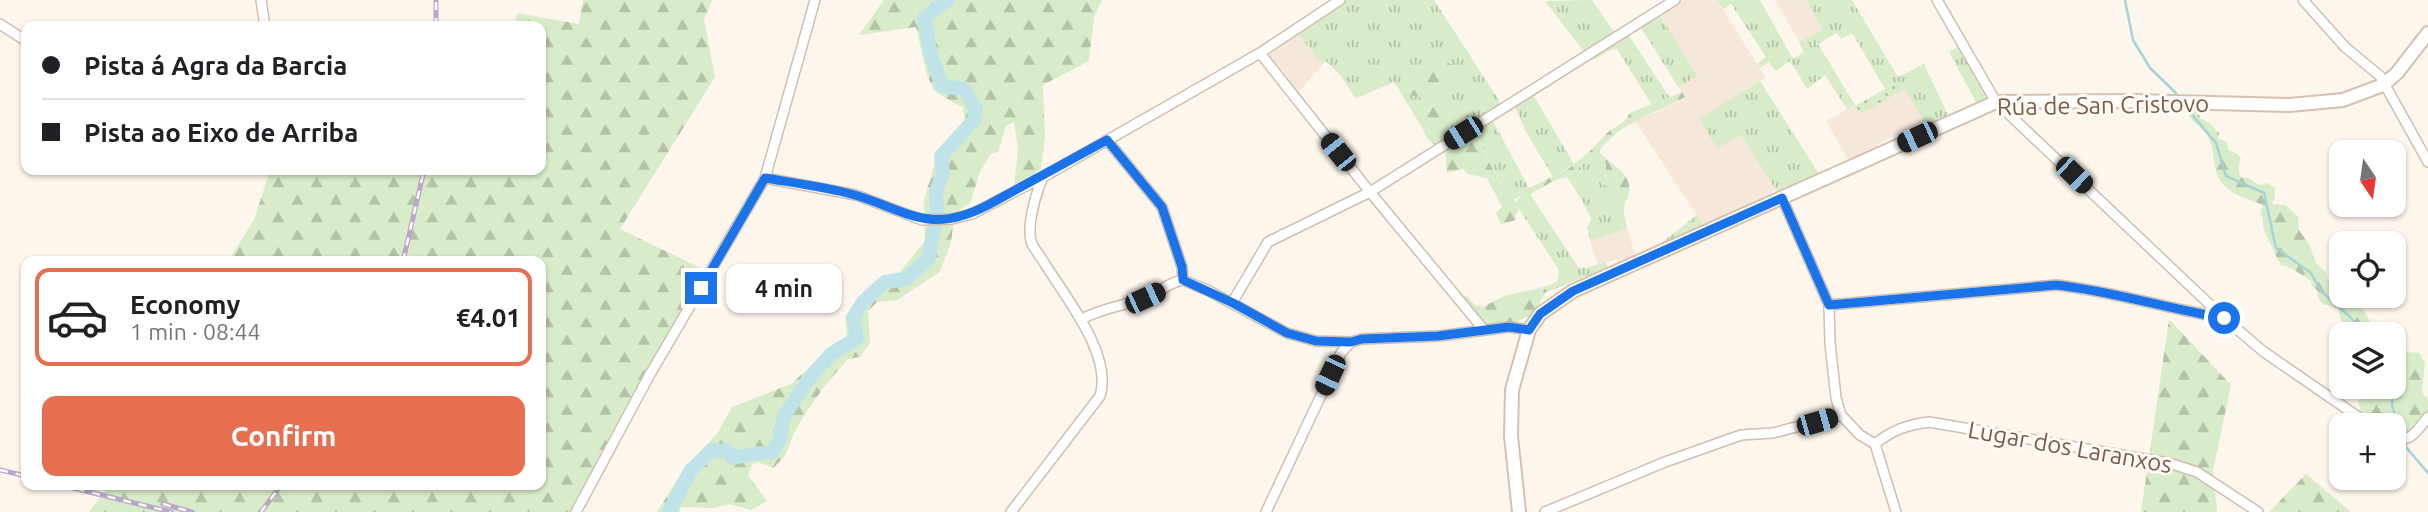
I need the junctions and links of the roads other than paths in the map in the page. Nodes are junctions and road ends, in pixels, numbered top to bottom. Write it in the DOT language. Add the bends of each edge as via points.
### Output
graph roads {
  1 [pos="261,0"];
  2 [pos="815,0"];
  3 [pos="1340,0"];
  4 [pos="1675,0"];
  5 [pos="1937,0"];
  6 [pos="2303,0"];
  7 [pos="264,21"];
  8 [pos="0,24"];
  9 [pos="2428,33"];
  10 [pos="21,38"];
  11 [pos="1260,53"];
  12 [pos="2383,85"];
  13 [pos="1996,102"];
  14 [pos="1107,140"];
  15 [pos="2428,162"];
  16 [pos="1043,177"];
  17 [pos="765,178"];
  18 [pos="1370,192"];
  19 [pos="1782,198"];
  20 [pos="1183,280"];
  21 [pos="1233,303"];
  22 [pos="1829,305"];
  23 [pos="2224,318"];
  24 [pos="1082,319"];
  25 [pos="1484,330"];
  26 [pos="1529,330"];
  27 [pos="1351,342"];
  28 [pos="2353,413"];
  29 [pos="1841,415"];
  30 [pos="2428,417"];
  31 [pos="2406,438"];
  32 [pos="1875,444"];
  33 [pos="576,512"];
  34 [pos="1011,512"];
  35 [pos="1266,512"];
  36 [pos="1519,512"];
  37 [pos="1545,512"];
  38 [pos="1896,512"];
  39 [pos="2258,512"];
  1 -- 7 [label="street"];
  2 -- 17 [label="street"];
  3 -- 11 [label="street"];
  4 -- 18 [label="street"];
  5 -- 13 [label="street"];
  6 -- 12 [label="street" via="2345,47 2380,76"];
  8 -- 10 [label="street"];
  9 -- 12 [label="street, Rúa de San Cristovo"];
  11 -- 14 [label="street"];
  11 -- 18 [label="street"];
  12 -- 13 [label="street, Rúa de San Cristovo" via="2343,100 2290,105"];
  12 -- 15 [label="street"];
  13 -- 19 [label="street, Rúa de San Cristovo"];
  13 -- 23 [label="street"];
  14 -- 16 [label="street"];
  14 -- 20 [label="street" via="1162,207"];
  16 -- 17 [label="street" via="972,214 931,220 856,195"];
  16 -- 24 [label="street" via="1032,213 1031,241"];
  17 -- 33 [label="street"];
  18 -- 21 [label="street" via="1268,242"];
  18 -- 25 [label="street"];
  19 -- 22 [label="street"];
  19 -- 26 [label="street, Rúa de San Cristovo" via="1573,291 1540,314"];
  20 -- 21 [label="street"];
  20 -- 24 [label="street"];
  21 -- 27 [label="street" via="1287,333 1316,341"];
  22 -- 23 [label="street" via="2056,285"];
  22 -- 29 [label="street"];
  23 -- 28 [label="street" via="2264,352"];
  24 -- 34 [label="street" via="1101,368 1104,385 1100,396"];
  25 -- 26 [label="street"];
  25 -- 27 [label="street"];
  26 -- 36 [label="street, Rúa de San Cristovo" via="1512,390 1511,436"];
  27 -- 35 [label="street" via="1341,353"];
  29 -- 32 [label="street"];
  29 -- 37 [label="street" via="1773,433 1741,435"];
  30 -- 31 [label="street" via="2413,437"];
  32 -- 38 [label="street"];
  32 -- 39 [label="street, Lugar dos Laranxos" via="1888,433 1928,422 2169,463 2197,472"];
}
